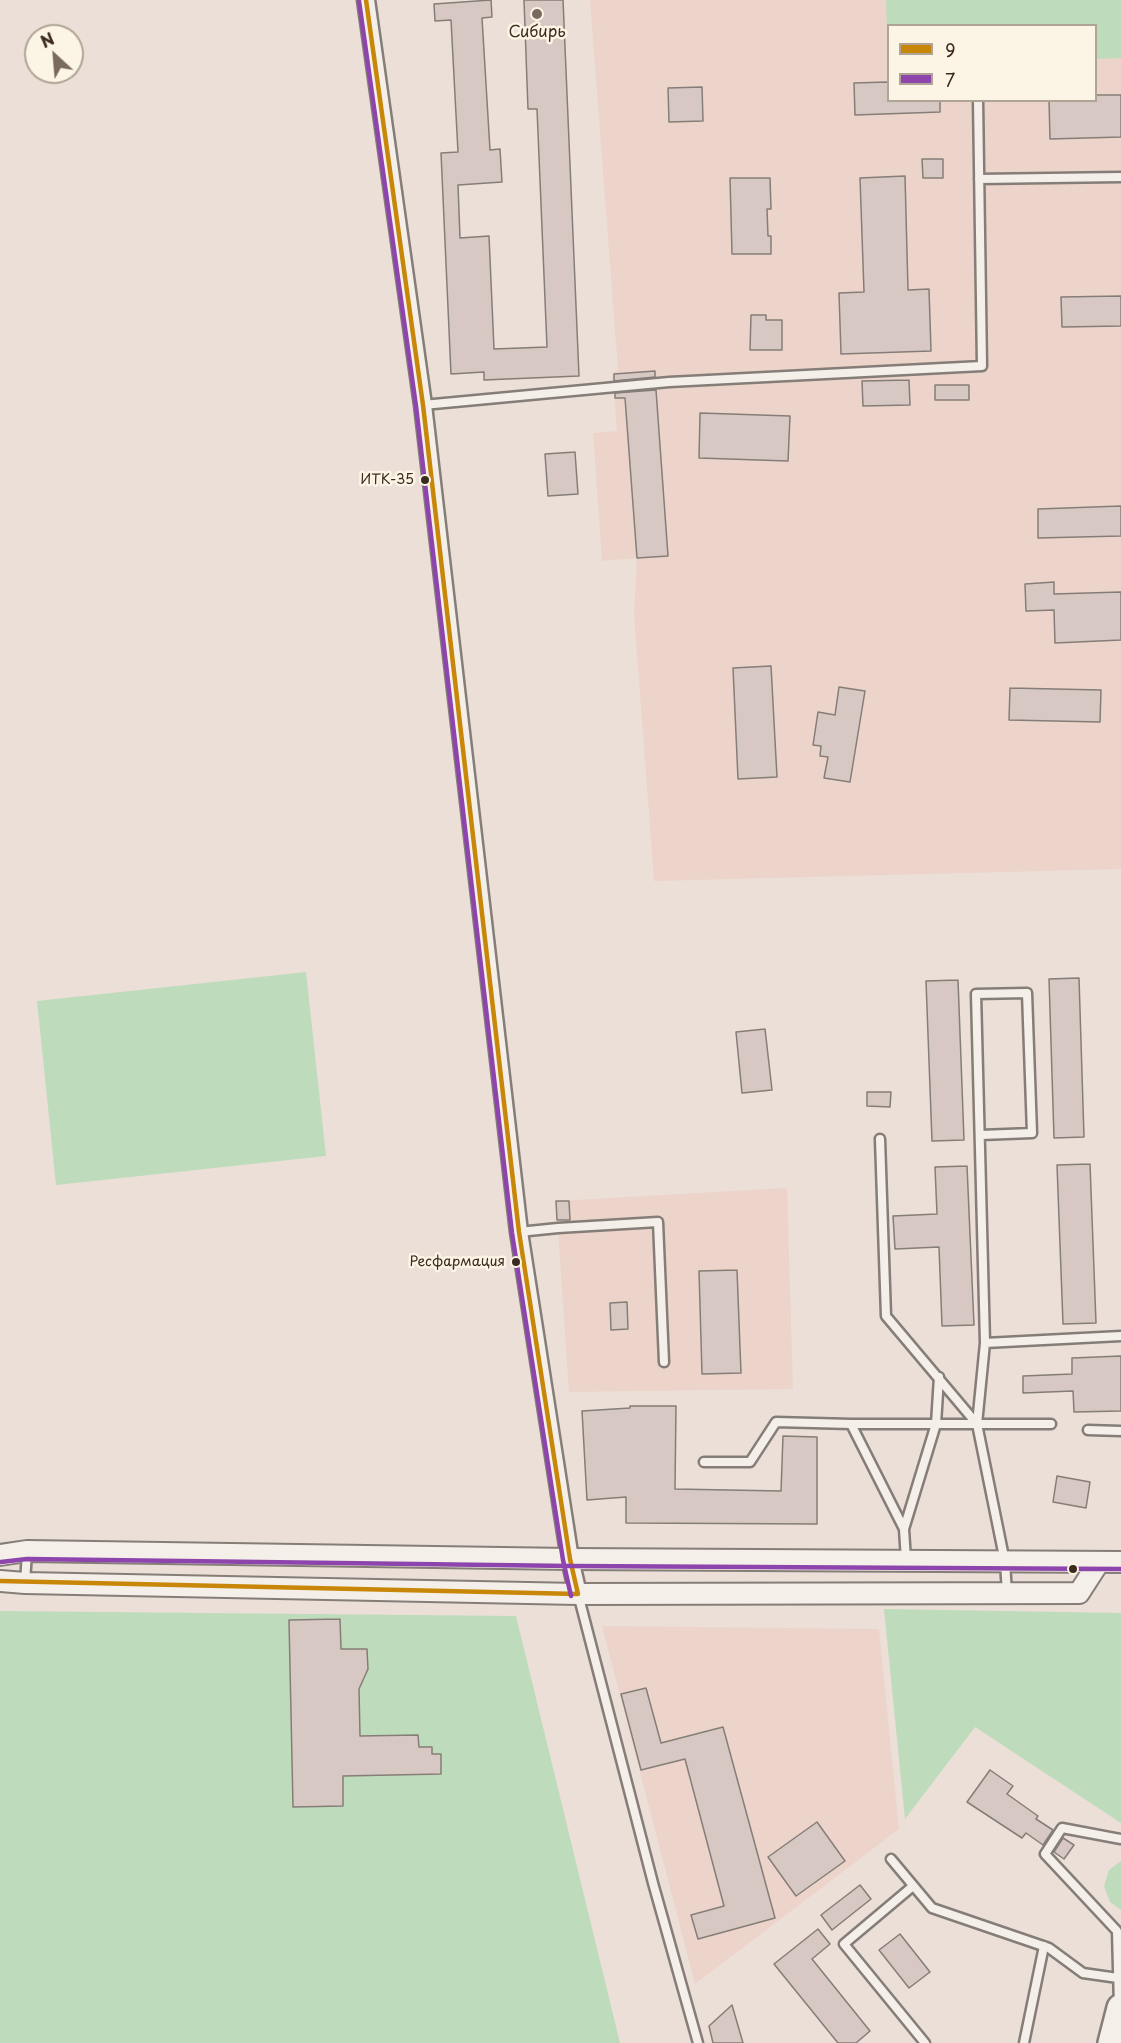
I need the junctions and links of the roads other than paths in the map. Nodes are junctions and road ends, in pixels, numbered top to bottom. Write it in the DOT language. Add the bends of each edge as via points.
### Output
graph roads {
  1 [pos="366,0"];
  2 [pos="978,102"];
  3 [pos="1121,177"];
  4 [pos="979,179"];
  5 [pos="423,405"];
  6 [pos="981,1135"];
  7 [pos="880,1139"];
  8 [pos="519,1232"];
  9 [pos="1121,1336"];
  10 [pos="985,1343"];
  11 [pos="664,1362"];
  12 [pos="939,1377"];
  13 [pos="851,1424"];
  14 [pos="936,1424"];
  15 [pos="978,1424"];
  16 [pos="1051,1424"];
  17 [pos="1088,1430"];
  18 [pos="1121,1431"];
  19 [pos="704,1462"];
  20 [pos="904,1529"];
  21 [pos="27,1551"];
  22 [pos="0,1555"];
  23 [pos="570,1559"];
  24 [pos="906,1561"];
  25 [pos="1005,1562"];
  26 [pos="1099,1562"];
  27 [pos="1121,1562"];
  28 [pos="0,1581"];
  29 [pos="25,1583"];
  30 [pos="1007,1593"];
  31 [pos="578,1594"];
  32 [pos="1121,1839"];
  33 [pos="891,1859"];
  34 [pos="913,1886"];
  35 [pos="1044,1946"];
  36 [pos="1118,1978"];
  37 [pos="1120,2011"];
  38 [pos="698,2043"];
  39 [pos="925,2043"];
  40 [pos="1024,2043"];
  41 [pos="1112,2043"];
  1 -- 5 [label="street"];
  2 -- 4 [label="lane"];
  3 -- 4 [label="lane"];
  4 -- 5 [label="lane" via="982,366 669,382"];
  5 -- 8 [label="street"];
  6 -- 6 [label="lane" via="975,994 1027,993 1032,1133"];
  6 -- 10 [label="lane"];
  7 -- 12 [label="lane" via="886,1316"];
  8 -- 11 [label="lane" via="658,1222"];
  8 -- 23 [label="street"];
  9 -- 10 [label="lane"];
  10 -- 15 [label="lane"];
  12 -- 14 [label="lane"];
  12 -- 15 [label="lane"];
  13 -- 14 [label="lane"];
  13 -- 19 [label="lane" via="776,1422 750,1462"];
  13 -- 20 [label="lane"];
  14 -- 15 [label="lane"];
  14 -- 20 [label="lane"];
  15 -- 16 [label="lane"];
  15 -- 25 [label="lane"];
  17 -- 18 [label="lane"];
  20 -- 24 [label="lane"];
  21 -- 22 [label="street"];
  21 -- 23 [label="street"];
  21 -- 29 [label="lane"];
  23 -- 24 [label="street"];
  23 -- 31 [label="street"];
  24 -- 25 [label="street"];
  25 -- 26 [label="street"];
  25 -- 30 [label="lane"];
  26 -- 27 [label="street"];
  26 -- 30 [label="street" via="1079,1593"];
  28 -- 29 [label="street"];
  29 -- 31 [label="street"];
  30 -- 31 [label="street"];
  31 -- 38 [label="lane" via="652,1883"];
  32 -- 36 [label="lane" via="1062,1828 1045,1854 1117,1931"];
  33 -- 34 [label="lane"];
  34 -- 35 [label="lane" via="932,1908"];
  34 -- 39 [label="lane" via="844,1944"];
  35 -- 36 [label="lane" via="1083,1973"];
  35 -- 40 [label="lane"];
  36 -- 37 [label="lane"];
  37 -- 41 [label="highway"];
}
